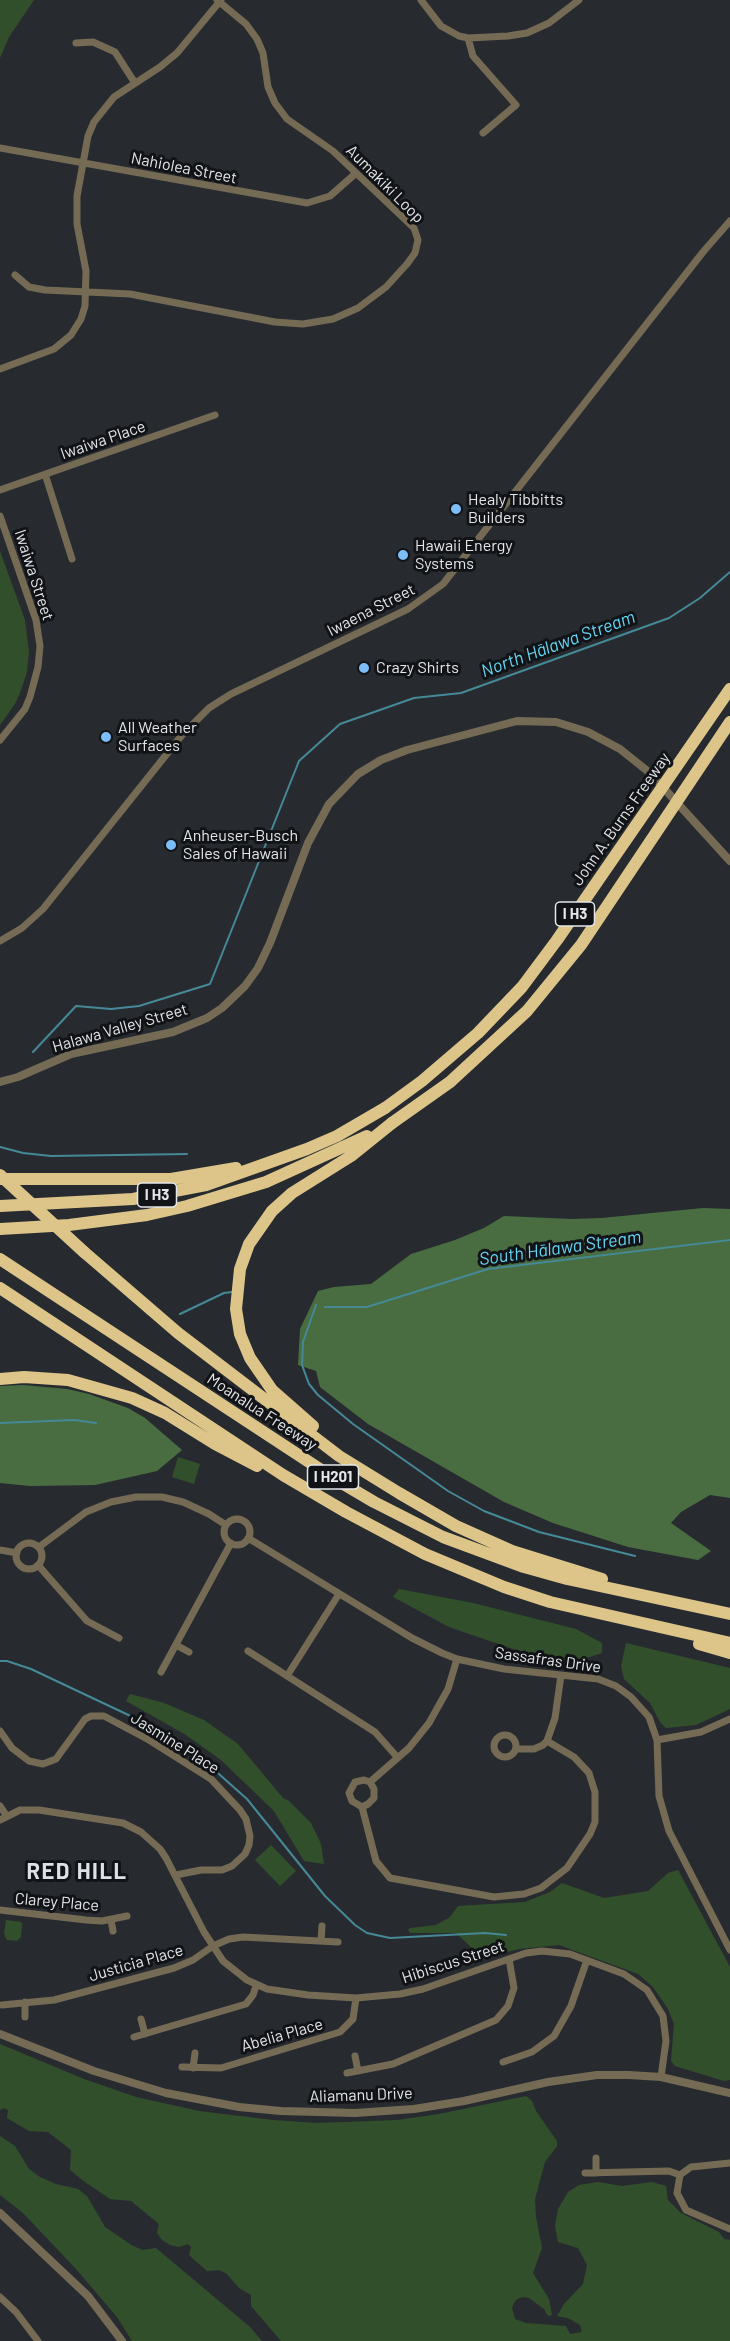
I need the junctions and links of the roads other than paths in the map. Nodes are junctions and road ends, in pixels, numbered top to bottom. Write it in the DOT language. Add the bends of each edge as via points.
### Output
graph roads {
  1 [pos="421,0"];
  2 [pos="219,1"];
  3 [pos="574,1"];
  4 [pos="468,38"];
  5 [pos="76,43"];
  6 [pos="135,83"];
  7 [pos="483,133"];
  8 [pos="0,148"];
  9 [pos="83,162"];
  10 [pos="355,174"];
  11 [pos="730,221"];
  12 [pos="15,275"];
  13 [pos="85,292"];
  14 [pos="0,369"];
  15 [pos="215,415"];
  16 [pos="45,474"];
  17 [pos="0,490"];
  18 [pos="0,516"];
  19 [pos="72,559"];
  20 [pos="730,689"];
  21 [pos="730,722"];
  22 [pos="0,740"];
  23 [pos="730,861"];
  24 [pos="0,941"];
  25 [pos="0,1082"];
  26 [pos="392,1123"];
  27 [pos="307,1149"];
  28 [pos="0,1177"];
  29 [pos="0,1206"];
  30 [pos="0,1228"];
  31 [pos="0,1259"];
  32 [pos="0,1288"];
  33 [pos="0,1379"];
  34 [pos="346,1512"];
  35 [pos="226,1525"];
  36 [pos="456,1526"];
  37 [pos="248,1538"];
  38 [pos="231,1542"];
  39 [pos="39,1547"];
  40 [pos="0,1550"];
  41 [pos="17,1553"];
  42 [pos="38,1565"];
  43 [pos="339,1594"];
  44 [pos="704,1609"];
  45 [pos="597,1614"];
  46 [pos="730,1614"];
  47 [pos="119,1638"];
  48 [pos="730,1643"];
  49 [pos="176,1645"];
  50 [pos="248,1651"];
  51 [pos="189,1652"];
  52 [pos="730,1653"];
  53 [pos="457,1659"];
  54 [pos="161,1672"];
  55 [pos="561,1675"];
  56 [pos="287,1676"];
  57 [pos="730,1719"];
  58 [pos="0,1731"];
  59 [pos="547,1740"];
  60 [pos="657,1740"];
  61 [pos="516,1749"];
  62 [pos="398,1758"];
  63 [pos="370,1782"];
  64 [pos="0,1806"];
  65 [pos="362,1807"];
  66 [pos="3,1818"];
  67 [pos="176,1875"];
  68 [pos="0,1910"];
  69 [pos="127,1916"];
  70 [pos="111,1920"];
  71 [pos="322,1926"];
  72 [pos="113,1931"];
  73 [pos="321,1941"];
  74 [pos="338,1942"];
  75 [pos="213,1946"];
  76 [pos="730,1950"];
  77 [pos="508,1959"];
  78 [pos="587,1960"];
  79 [pos="256,1986"];
  80 [pos="356,1998"];
  81 [pos="25,2002"];
  82 [pos="2,2005"];
  83 [pos="25,2017"];
  84 [pos="141,2019"];
  85 [pos="0,2034"];
  86 [pos="144,2034"];
  87 [pos="134,2037"];
  88 [pos="195,2053"];
  89 [pos="356,2056"];
  90 [pos="503,2062"];
  91 [pos="182,2067"];
  92 [pos="193,2068"];
  93 [pos="358,2071"];
  94 [pos="347,2073"];
  95 [pos="661,2077"];
  96 [pos="730,2093"];
  97 [pos="596,2158"];
  98 [pos="730,2163"];
  99 [pos="585,2173"];
  100 [pos="596,2173"];
  101 [pos="680,2175"];
  102 [pos="0,2213"];
  103 [pos="730,2229"];
  104 [pos="0,2297"];
  105 [pos="38,2341"];
  106 [pos="122,2341"];
  1 -- 4 [label="street" via="441,26"];
  2 -- 6 [label="street" via="177,53"];
  2 -- 10 [label="street, Aumakiki Loop" via="257,39 268,87 287,119 333,151"];
  3 -- 4 [label="street" via="549,23 527,33"];
  4 -- 7 [label="street" via="473,56 516,105"];
  5 -- 6 [label="street" via="93,42 115,52"];
  6 -- 9 [label="street" via="114,97 94,122"];
  8 -- 9 [label="street, Nahiolea Street"];
  9 -- 10 [label="street, Nahiolea Street" via="307,203 330,196"];
  9 -- 13 [label="street" via="76,213 86,271"];
  10 -- 13 [label="street, Aumakiki Loop" via="414,228 418,240 415,253 386,287 358,308 333,319 303,324 275,322 130,294"];
  11 -- 24 [label="street, Iwaena Street" via="442,584 408,609 209,708 182,735 43,909"];
  12 -- 13 [label="street, Aumakiki Loop" via="29,287"];
  13 -- 14 [label="street" via="81,319 71,335 54,350"];
  15 -- 16 [label="street, Iwaiwa Place"];
  16 -- 17 [label="street, Iwaiwa Place"];
  16 -- 19 [label="street"];
  18 -- 22 [label="street, Iwaiwa Street" via="33,612 40,646 25,709"];
  20 -- 27 [label="highway, John A. Burns Freeway / I H3, bridge" via="522,987 478,1033 422,1081 385,1108"];
  21 -- 26 [label="highway, I H3, bridge" via="581,945 527,1011 450,1082"];
  23 -- 25 [label="street, Halawa Valley Street" via="650,773 620,749 588,732 556,722 517,721 407,750 364,770 329,804 308,843 258,968 222,1008 173,1032 71,1054"];
  26 -- 30 [label="highway, I H3" via="266,1182 187,1206 69,1225"];
  26 -- 36 [label="highway" via="272,1211 249,1244 240,1268 236,1302 240,1334 256,1370 281,1399 364,1467"];
  27 -- 28 [label="highway" via="227,1170 171,1179"];
  27 -- 29 [label="highway, John A. Burns Freeway / I H3" via="236,1176 177,1192 89,1203"];
  28 -- 36 [label="highway, bridge" via="178,1333 339,1456"];
  31 -- 44 [label="highway, Moanalua Freeway / I H201" via="335,1479 443,1537 567,1580"];
  32 -- 34 [label="highway, I H201" via="283,1475"];
  33 -- 34 [label="highway" via="68,1380 132,1398"];
  34 -- 45 [label="highway, I H201" via="459,1569 516,1591"];
  35 -- 37 [label="street, Sassafras Drive" via="236,1519 244,1521 249,1527"];
  35 -- 38 [label="street" via="225,1533"];
  35 -- 39 [label="street, Sassafras Drive" via="183,1502 136,1497 86,1512"];
  36 -- 44 [label="highway" via="552,1565"];
  37 -- 38 [label="street" via="242,1543"];
  37 -- 43 [label="street, Sassafras Drive"];
  38 -- 49 [label="street"];
  39 -- 41 [label="street, Sassafras Drive" via="24,1544"];
  39 -- 42 [label="street" via="42,1558"];
  40 -- 41 [label="street, Sassafras Drive"];
  41 -- 42 [label="street, Sassafras Drive" via="23,1567"];
  42 -- 47 [label="street, Sassafras Drive" via="87,1621"];
  43 -- 53 [label="street, Sassafras Drive" via="412,1638"];
  43 -- 56 [label="street"];
  44 -- 46 [label="highway, Moanalua Freeway / I H201"];
  45 -- 48 [label="highway, I H201"];
  45 -- 52 [label="highway"];
  49 -- 51 [label="street"];
  49 -- 54 [label="street"];
  50 -- 56 [label="street"];
  53 -- 55 [label="street, Sassafras Drive" via="512,1671"];
  53 -- 62 [label="street" via="433,1718"];
  55 -- 59 [label="street" via="555,1718"];
  55 -- 60 [label="street, Sassafras Drive" via="598,1679 616,1686 649,1717"];
  56 -- 62 [label="street" via="375,1732"];
  57 -- 60 [label="street" via="701,1732"];
  58 -- 67 [label="street, Jasmine Place" via="28,1761 43,1764 56,1759 86,1719 104,1716 211,1779 246,1819 249,1845 232,1866"];
  59 -- 61 [label="street" via="534,1749"];
  59 -- 65 [label="street" via="585,1766 594,1784 597,1810 592,1830 567,1868 534,1891 494,1897 390,1878 376,1861"];
  60 -- 76 [label="street, Sassafras Drive" via="659,1796 669,1831"];
  62 -- 63 [label="street"];
  63 -- 65 [label="street" via="374,1797"];
  63 -- 65 [label="street" via="359,1780 350,1789 352,1801"];
  64 -- 66 [label="street"];
  66 -- 67 [label="street, Hibiscus Street" via="20,1810 39,1810 123,1823 160,1849"];
  67 -- 75 [label="street, Hibiscus Street"];
  68 -- 70 [label="street, Clarey Place"];
  69 -- 70 [label="street, Clarey Place"];
  70 -- 72 [label="street, Clarey Place"];
  71 -- 73 [label="street"];
  73 -- 74 [label="street, Justicia Place"];
  73 -- 75 [label="street, Justicia Place" via="243,1937"];
  75 -- 79 [label="street, Hibiscus Street" via="223,1961"];
  75 -- 81 [label="street, Justicia Place" via="174,1968 54,2000"];
  77 -- 78 [label="street, Hibiscus Street" via="542,1951"];
  77 -- 80 [label="street, Hibiscus Street" via="423,1989"];
  77 -- 93 [label="street" via="514,1988 508,2006 496,2020 393,2064"];
  78 -- 90 [label="street" via="571,2006 554,2036 532,2052"];
  78 -- 95 [label="street, Hibiscus Street" via="637,1981 656,2004 666,2028"];
  79 -- 80 [label="street, Hibiscus Street"];
  79 -- 86 [label="street" via="246,2004"];
  80 -- 92 [label="street, Abelia Place" via="353,2019 340,2032 221,2068"];
  81 -- 82 [label="street, Justicia Place"];
  81 -- 83 [label="street"];
  84 -- 86 [label="street"];
  85 -- 95 [label="street, Aliamanu Drive" via="94,2071 166,2093 281,2111 391,2111 464,2101 581,2077"];
  86 -- 87 [label="street"];
  88 -- 92 [label="street"];
  89 -- 93 [label="street"];
  91 -- 92 [label="street, Abelia Place"];
  93 -- 94 [label="street"];
  95 -- 96 [label="street, Aliamanu Drive"];
  97 -- 100 [label="street"];
  98 -- 101 [label="street" via="699,2164"];
  99 -- 100 [label="street"];
  100 -- 101 [label="street" via="669,2170"];
  101 -- 103 [label="street" via="677,2193 686,2210"];
  102 -- 106 [label="street" via="88,2296"];
  104 -- 105 [label="street"];
}
